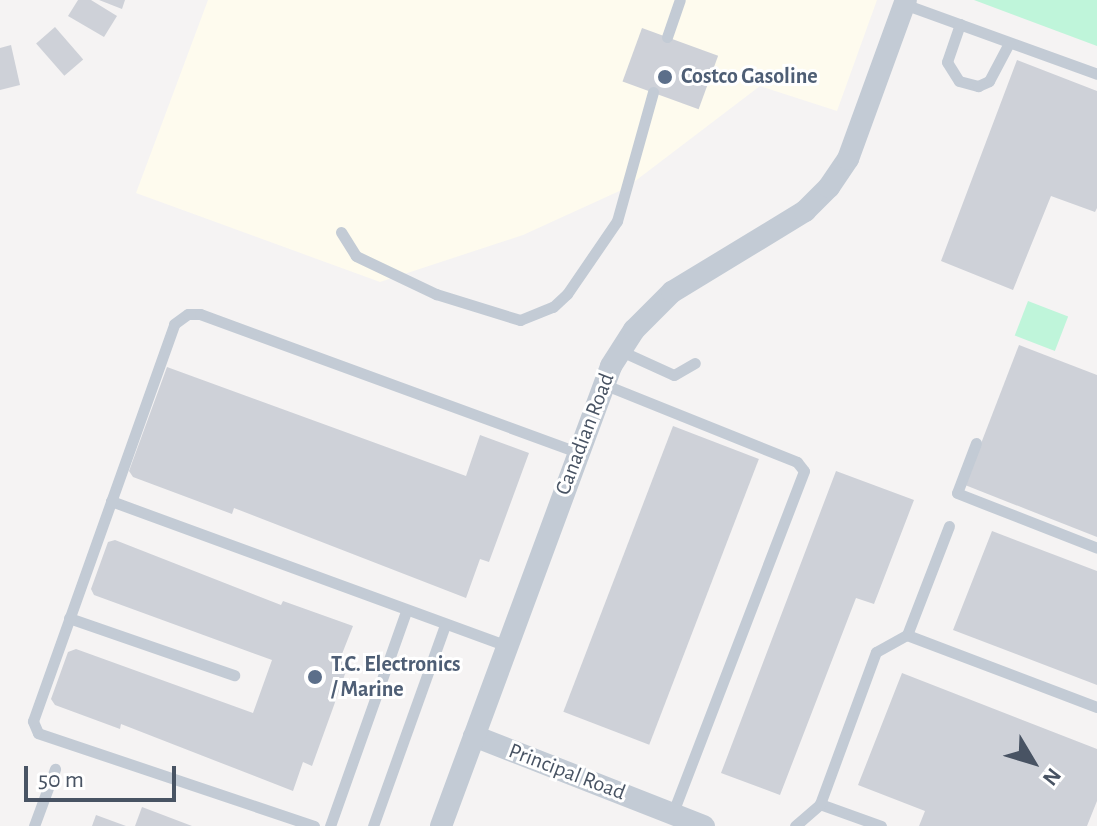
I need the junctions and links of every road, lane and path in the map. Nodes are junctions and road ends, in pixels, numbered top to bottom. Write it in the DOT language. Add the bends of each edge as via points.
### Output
graph roads {
  1 [pos="680,0"];
  2 [pos="905,2"];
  3 [pos="960,24"];
  4 [pos="667,37"];
  5 [pos="1009,43"];
  6 [pos="1097,74"];
  7 [pos="653,92"];
  8 [pos="341,232"];
  9 [pos="621,351"];
  10 [pos="695,363"];
  11 [pos="602,384"];
  12 [pos="976,443"];
  13 [pos="577,452"];
  14 [pos="111,501"];
  15 [pos="949,526"];
  16 [pos="1097,548"];
  17 [pos="406,611"];
  18 [pos="69,618"];
  19 [pos="445,625"];
  20 [pos="907,635"];
  21 [pos="507,646"];
  22 [pos="234,675"];
  23 [pos="1097,707"];
  24 [pos="474,736"];
  25 [pos="55,769"];
  26 [pos="820,804"];
  27 [pos="672,814"];
  28 [pos="34,826"];
  29 [pos="314,826"];
  30 [pos="330,826"];
  31 [pos="373,826"];
  32 [pos="441,826"];
  33 [pos="704,826"];
  34 [pos="795,826"];
  35 [pos="881,826"];
  1 -- 4 [label="lane"];
  2 -- 3 [label="lane"];
  2 -- 9 [label="street, Canadian Road" via="848,159 829,187 805,211 672,292"];
  3 -- 5 [label="lane"];
  3 -- 5 [label="lane" via="947,62 959,81 978,86 989,81"];
  5 -- 6 [label="lane"];
  7 -- 8 [label="lane" via="617,221 553,307 520,320 436,294 356,256"];
  9 -- 10 [label="lane" via="674,375"];
  9 -- 11 [label="street, Canadian Road"];
  11 -- 13 [label="street, Canadian Road"];
  11 -- 27 [label="lane" via="797,462 804,471"];
  12 -- 16 [label="lane" via="957,493"];
  13 -- 14 [label="lane" via="188,314 174,324"];
  13 -- 21 [label="street, Canadian Road"];
  14 -- 17 [label="lane"];
  14 -- 18 [label="lane"];
  15 -- 20 [label="lane"];
  17 -- 19 [label="lane"];
  17 -- 30 [label="lane"];
  18 -- 22 [label="lane"];
  18 -- 29 [label="lane" via="33,721 38,733"];
  19 -- 21 [label="lane"];
  19 -- 31 [label="lane"];
  20 -- 23 [label="lane"];
  20 -- 26 [label="lane" via="876,652"];
  21 -- 24 [label="street, Canadian Road"];
  24 -- 27 [label="street, Principal Road"];
  24 -- 32 [label="street, Canadian Road"];
  25 -- 28 [label="lane"];
  26 -- 34 [label="lane"];
  26 -- 35 [label="lane"];
  27 -- 33 [label="street, Principal Road"];
}
